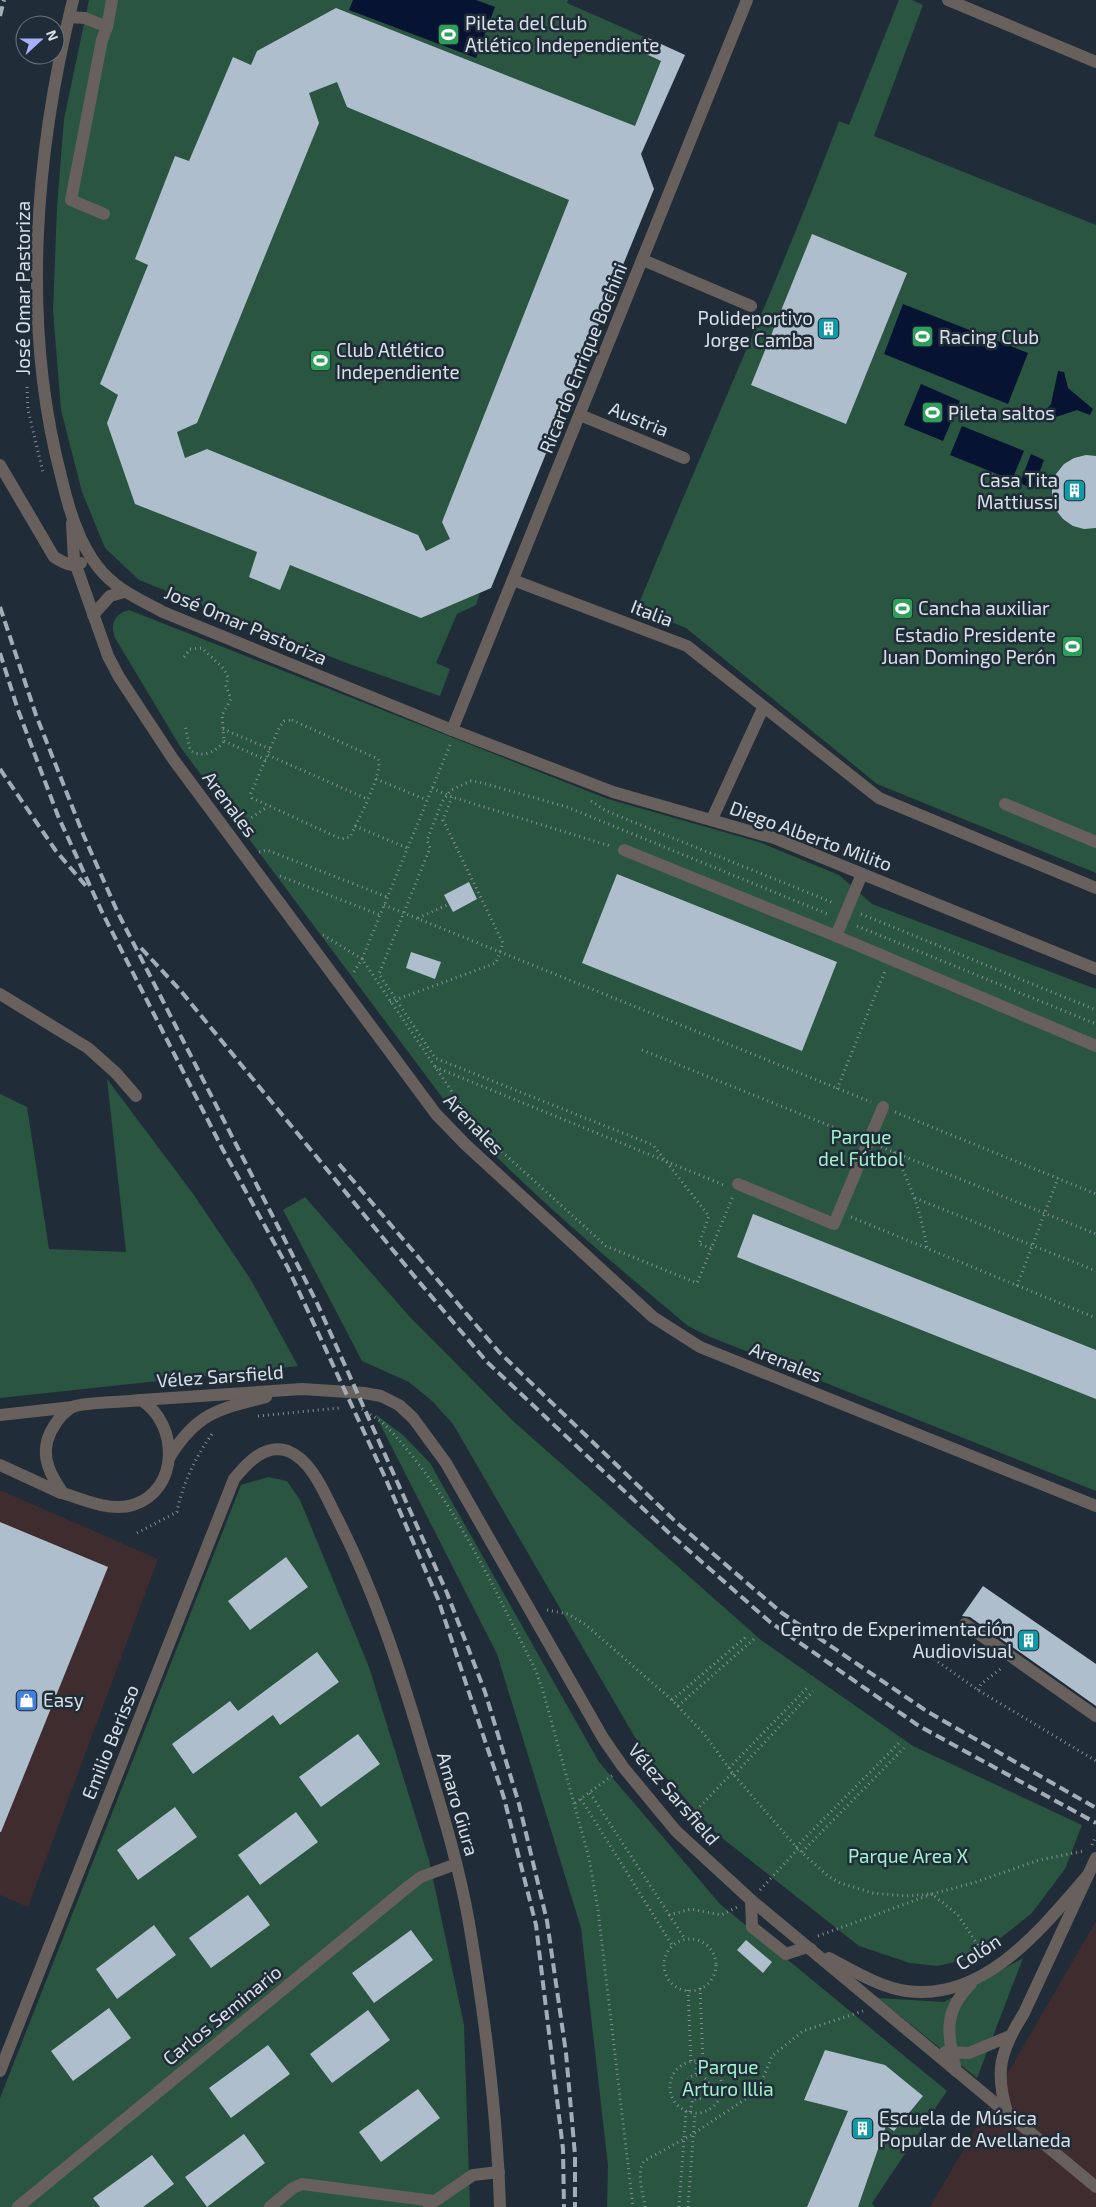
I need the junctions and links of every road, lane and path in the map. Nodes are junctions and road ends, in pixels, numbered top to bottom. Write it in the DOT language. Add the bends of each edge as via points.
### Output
graph roads {
  1 [pos="73,0"];
  2 [pos="112,0"];
  3 [pos="747,0"];
  4 [pos="948,0"];
  5 [pos="69,17"];
  6 [pos="107,27"];
  7 [pos="1096,62"];
  8 [pos="104,214"];
  9 [pos="643,260"];
  10 [pos="751,306"];
  11 [pos="580,415"];
  12 [pos="684,458"];
  13 [pos="0,465"];
  14 [pos="71,513"];
  15 [pos="93,558"];
  16 [pos="76,566"];
  17 [pos="513,580"];
  18 [pos="124,592"];
  19 [pos="93,615"];
  20 [pos="184,657"];
  21 [pos="763,708"];
  22 [pos="185,724"];
  23 [pos="223,729"];
  24 [pos="452,730"];
  25 [pos="224,741"];
  26 [pos="460,747"];
  27 [pos="270,749"];
  28 [pos="268,755"];
  29 [pos="266,760"];
  30 [pos="376,779"];
  31 [pos="432,788"];
  32 [pos="447,795"];
  33 [pos="452,797"];
  34 [pos="583,797"];
  35 [pos="367,799"];
  36 [pos="427,800"];
  37 [pos="1005,804"];
  38 [pos="268,807"];
  39 [pos="712,819"];
  40 [pos="355,826"];
  41 [pos="228,834"];
  42 [pos="1096,842"];
  43 [pos="407,848"];
  44 [pos="624,850"];
  45 [pos="246,857"];
  46 [pos="862,874"];
  47 [pos="261,878"];
  48 [pos="1096,888"];
  49 [pos="387,897"];
  50 [pos="384,905"];
  51 [pos="447,905"];
  52 [pos="404,913"];
  53 [pos="845,914"];
  54 [pos="380,915"];
  55 [pos="418,918"];
  56 [pos="836,936"];
  57 [pos="500,952"];
  58 [pos="890,959"];
  59 [pos="1096,969"];
  60 [pos="0,994"];
  61 [pos="395,1000"];
  62 [pos="390,1002"];
  63 [pos="1096,1010"];
  64 [pos="1096,1024"];
  65 [pos="1096,1046"];
  66 [pos="435,1067"];
  67 [pos="838,1089"];
  68 [pos="136,1096"];
  69 [pos="883,1107"];
  70 [pos="894,1152"];
  71 [pos="664,1160"];
  72 [pos="1058,1178"];
  73 [pos="736,1187"];
  74 [pos="1096,1194"];
  75 [pos="915,1198"];
  76 [pos="839,1212"];
  77 [pos="1033,1246"];
  78 [pos="711,1248"];
  79 [pos="927,1249"];
  80 [pos="1096,1271"];
  81 [pos="1018,1286"];
  82 [pos="1096,1318"];
  83 [pos="302,1389"];
  84 [pos="141,1400"];
  85 [pos="73,1407"];
  86 [pos="359,1407"];
  87 [pos="340,1408"];
  88 [pos="0,1415"];
  89 [pos="254,1417"];
  90 [pos="218,1428"];
  91 [pos="279,1449"];
  92 [pos="169,1458"];
  93 [pos="0,1465"];
  94 [pos="62,1493"];
  95 [pos="1096,1506"];
  96 [pos="137,1533"];
  97 [pos="546,1610"];
  98 [pos="965,1624"];
  99 [pos="747,1636"];
  100 [pos="754,1639"];
  101 [pos="934,1659"];
  102 [pos="1014,1659"];
  103 [pos="718,1660"];
  104 [pos="724,1666"];
  105 [pos="699,1677"];
  106 [pos="705,1683"];
  107 [pos="807,1688"];
  108 [pos="978,1690"];
  109 [pos="814,1691"];
  110 [pos="672,1700"];
  111 [pos="678,1706"];
  112 [pos="781,1715"];
  113 [pos="1096,1716"];
  114 [pos="786,1720"];
  115 [pos="756,1740"];
  116 [pos="900,1742"];
  117 [pos="762,1746"];
  118 [pos="904,1748"];
  119 [pos="1096,1761"];
  120 [pos="623,1768"];
  121 [pos="729,1768"];
  122 [pos="733,1774"];
  123 [pos="867,1776"];
  124 [pos="872,1780"];
  125 [pos="590,1793"];
  126 [pos="581,1799"];
  127 [pos="575,1803"];
  128 [pos="835,1808"];
  129 [pos="840,1812"];
  130 [pos="676,1831"];
  131 [pos="1096,1836"];
  132 [pos="799,1849"];
  133 [pos="1096,1858"];
  134 [pos="456,1864"];
  135 [pos="1088,1875"];
  136 [pos="932,1894"];
  137 [pos="750,1900"];
  138 [pos="669,1915"];
  139 [pos="685,1939"];
  140 [pos="672,1945"];
  141 [pos="804,1945"];
  142 [pos="994,1968"];
  143 [pos="972,1982"];
  144 [pos="700,1988"];
  145 [pos="688,1990"];
  146 [pos="872,2001"];
  147 [pos="1010,2036"];
  148 [pos="930,2049"];
  149 [pos="952,2054"];
  150 [pos="697,2061"];
  151 [pos="691,2062"];
  152 [pos="703,2062"];
  153 [pos="0,2071"];
  154 [pos="956,2071"];
  155 [pos="696,2074"];
  156 [pos="693,2098"];
  157 [pos="686,2110"];
  158 [pos="692,2112"];
  159 [pos="1008,2115"];
  160 [pos="693,2134"];
  161 [pos="684,2139"];
  162 [pos="499,2172"];
  163 [pos="1096,2187"];
  164 [pos="431,2204"];
  165 [pos="18,2207"];
  166 [pos="270,2207"];
  167 [pos="500,2207"];
  168 [pos="633,2207"];
  169 [pos="645,2207"];
  170 [pos="679,2207"];
  171 [pos="688,2207"];
  1 -- 5 [label="street, José Omar Pastoriza"];
  2 -- 6 [label="street"];
  3 -- 9 [label="street, Ricardo Enrique Bochini"];
  4 -- 7 [label="street"];
  5 -- 6 [label="street" via="85,18"];
  5 -- 14 [label="street, José Omar Pastoriza" via="56,74 43,166 38,309 46,411"];
  6 -- 8 [label="street" via="72,200"];
  9 -- 10 [label="street"];
  9 -- 11 [label="street, Ricardo Enrique Bochini"];
  11 -- 12 [label="street, Austria"];
  11 -- 17 [label="street, Ricardo Enrique Bochini"];
  13 -- 16 [label="street" via="54,557"];
  14 -- 15 [label="street, José Omar Pastoriza"];
  14 -- 16 [label="street, Arenales"];
  15 -- 16 [label="street"];
  15 -- 18 [label="street, José Omar Pastoriza"];
  16 -- 19 [label="street, Arenales"];
  17 -- 21 [label="street, Italia" via="687,646"];
  17 -- 24 [label="street, Ricardo Enrique Bochini"];
  18 -- 19 [label="street" via="110,596"];
  18 -- 24 [label="street, José Omar Pastoriza" via="163,612"];
  19 -- 41 [label="street, Arenales" via="119,677"];
  20 -- 23 [label="path" via="190,649 202,648 226,672 226,686 231,699 222,715"];
  21 -- 39 [label="street"];
  21 -- 48 [label="street, Italia" via="879,798"];
  22 -- 25 [label="path" via="188,745 194,753 213,752"];
  23 -- 25 [label="path"];
  23 -- 27 [label="path"];
  24 -- 39 [label="street, Diego Alberto Milito" via="613,792"];
  25 -- 29 [label="path"];
  26 -- 31 [label="path" via="450,744"];
  27 -- 28 [label="path"];
  27 -- 30 [label="path" via="280,726 284,721 292,720 378,759"];
  28 -- 29 [label="path"];
  28 -- 35 [label="path"];
  29 -- 38 [label="path" via="251,793 256,802"];
  30 -- 35 [label="path"];
  30 -- 36 [label="path"];
  31 -- 32 [label="path"];
  31 -- 36 [label="path"];
  32 -- 33 [label="path"];
  32 -- 52 [label="path"];
  32 -- 53 [label="path" via="451,790 479,782 568,807"];
  33 -- 44 [label="path"];
  33 -- 57 [label="path" via="443,820 503,943"];
  34 -- 53 [label="path" via="606,811"];
  35 -- 40 [label="path"];
  36 -- 43 [label="path"];
  37 -- 42 [label="street"];
  38 -- 40 [label="path" via="341,839 350,837"];
  38 -- 41 [label="path"];
  39 -- 46 [label="street, Diego Alberto Milito" via="774,838"];
  40 -- 43 [label="path"];
  41 -- 45 [label="street, Arenales"];
  43 -- 49 [label="path"];
  44 -- 56 [label="street"];
  45 -- 47 [label="street, Arenales"];
  45 -- 49 [label="path" via="268,850"];
  46 -- 53 [label="street"];
  46 -- 59 [label="street, Diego Alberto Milito"];
  47 -- 54 [label="path" via="277,875"];
  47 -- 95 [label="street, Arenales" via="447,1127 653,1317 700,1347"];
  49 -- 50 [label="path"];
  50 -- 52 [label="path"];
  50 -- 54 [label="path"];
  51 -- 55 [label="path"];
  52 -- 55 [label="path"];
  52 -- 61 [label="path" via="379,974"];
  53 -- 56 [label="street"];
  53 -- 63 [label="path"];
  53 -- 64 [label="path"];
  54 -- 62 [label="path" via="362,960"];
  55 -- 57 [label="path"];
  56 -- 58 [label="street"];
  57 -- 61 [label="path" via="496,963"];
  57 -- 67 [label="path"];
  58 -- 65 [label="street"];
  58 -- 67 [label="path"];
  60 -- 68 [label="street" via="88,1048"];
  61 -- 62 [label="path"];
  61 -- 71 [label="path" via="435,1058 653,1145"];
  62 -- 66 [label="path"];
  66 -- 71 [label="path"];
  66 -- 78 [label="path" via="478,1130 606,1246 697,1283"];
  67 -- 69 [label="path"];
  69 -- 72 [label="path"];
  69 -- 76 [label="street"];
  70 -- 75 [label="path"];
  71 -- 73 [label="path"];
  71 -- 78 [label="path" via="709,1216 699,1244"];
  72 -- 74 [label="path"];
  72 -- 77 [label="path"];
  73 -- 76 [label="street" via="834,1224"];
  73 -- 78 [label="path"];
  75 -- 77 [label="path"];
  75 -- 79 [label="path" via="924,1224"];
  76 -- 79 [label="path"];
  77 -- 80 [label="path"];
  77 -- 81 [label="path"];
  79 -- 81 [label="path"];
  81 -- 82 [label="path"];
  83 -- 84 [label="street, Vélez Sarsfield"];
  83 -- 92 [label="street, Vélez Sarsfield" via="227,1406 204,1418 182,1436"];
  83 -- 120 [label="street, Vélez Sarsfield" via="380,1396 413,1418 446,1463 581,1702"];
  84 -- 85 [label="street"];
  84 -- 92 [label="street" via="158,1414 166,1427"];
  85 -- 88 [label="street"];
  85 -- 94 [label="street" via="48,1434 44,1448 46,1464"];
  86 -- 127 [label="path" via="386,1425 430,1479 468,1540 536,1672"];
  87 -- 89 [label="path"];
  90 -- 96 [label="path" via="202,1447 180,1497 177,1512"];
  91 -- 134 [label="street, Amaro Giura" via="300,1459 320,1485 368,1582 408,1698"];
  91 -- 153 [label="street, Emilio Berisso" via="256,1456 234,1479"];
  92 -- 94 [label="street" via="164,1478 156,1491 133,1505 117,1508"];
  93 -- 94 [label="street"];
  97 -- 110 [label="path" via="568,1614 586,1625"];
  98 -- 102 [label="street"];
  99 -- 103 [label="path"];
  100 -- 104 [label="path"];
  101 -- 108 [label="path"];
  102 -- 108 [label="path" via="981,1684"];
  102 -- 113 [label="street"];
  103 -- 104 [label="path"];
  103 -- 105 [label="path"];
  104 -- 106 [label="path"];
  105 -- 106 [label="path"];
  105 -- 110 [label="path"];
  106 -- 111 [label="path"];
  107 -- 112 [label="path"];
  108 -- 119 [label="path"];
  109 -- 114 [label="path"];
  110 -- 111 [label="path"];
  111 -- 121 [label="path"];
  112 -- 114 [label="path"];
  112 -- 115 [label="path"];
  114 -- 117 [label="path"];
  115 -- 117 [label="path"];
  115 -- 121 [label="path"];
  116 -- 123 [label="path"];
  117 -- 122 [label="path"];
  118 -- 124 [label="path"];
  120 -- 125 [label="path"];
  120 -- 130 [label="street, Vélez Sarsfield"];
  121 -- 122 [label="path"];
  122 -- 130 [label="path"];
  122 -- 132 [label="path"];
  123 -- 124 [label="path"];
  123 -- 128 [label="path"];
  124 -- 129 [label="path"];
  125 -- 126 [label="path"];
  125 -- 138 [label="path"];
  126 -- 127 [label="path"];
  126 -- 140 [label="path"];
  127 -- 168 [label="path" via="598,1910"];
  128 -- 129 [label="path"];
  128 -- 132 [label="path"];
  129 -- 132 [label="path"];
  130 -- 137 [label="street, Vélez Sarsfield"];
  131 -- 136 [label="path" via="1091,1848 1039,1860"];
  132 -- 136 [label="path" via="828,1876 856,1889 905,1896"];
  132 -- 137 [label="path"];
  133 -- 135 [label="street, Colón"];
  134 -- 162 [label="street, Amaro Giura" via="476,1970"];
  134 -- 165 [label="street, Carlos Seminario" via="409,1886"];
  135 -- 142 [label="street, Colón" via="1049,1919"];
  135 -- 147 [label="street, Colón"];
  136 -- 141 [label="path"];
  136 -- 142 [label="path" via="958,1915"];
  137 -- 138 [label="path" via="721,1916 691,1909"];
  137 -- 141 [label="street, Vélez Sarsfield"];
  137 -- 141 [label="street" via="752,1927 786,1954"];
  138 -- 139 [label="path"];
  139 -- 140 [label="path"];
  139 -- 144 [label="path" via="703,1942 714,1957 714,1975"];
  140 -- 145 [label="path" via="664,1963 666,1973 670,1982"];
  141 -- 143 [label="street, Colón" via="852,1970 906,1991 944,1990"];
  141 -- 146 [label="street, Vélez Sarsfield"];
  142 -- 143 [label="street, Colón"];
  143 -- 149 [label="street" via="953,2005 949,2036"];
  144 -- 145 [label="path"];
  144 -- 152 [label="path"];
  145 -- 151 [label="path"];
  146 -- 148 [label="street, Vélez Sarsfield"];
  146 -- 160 [label="path" via="860,2013 803,2032 772,2056 753,2094"];
  147 -- 149 [label="street" via="981,2050"];
  147 -- 159 [label="street, Colón" via="999,2081"];
  148 -- 149 [label="street"];
  148 -- 154 [label="street, Vélez Sarsfield"];
  149 -- 154 [label="street"];
  150 -- 151 [label="path"];
  150 -- 152 [label="path"];
  150 -- 155 [label="path"];
  151 -- 157 [label="path" via="676,2071 671,2089 673,2098"];
  152 -- 158 [label="path" via="718,2073 722,2091 713,2107 704,2112"];
  154 -- 159 [label="street, Vélez Sarsfield"];
  155 -- 156 [label="path" via="684,2085 686,2093"];
  155 -- 156 [label="path" via="707,2080 708,2088 705,2096"];
  156 -- 158 [label="path"];
  157 -- 158 [label="path"];
  157 -- 161 [label="path"];
  158 -- 160 [label="path"];
  159 -- 163 [label="street, Vélez Sarsfield"];
  160 -- 161 [label="path"];
  160 -- 171 [label="path"];
  161 -- 169 [label="path" via="640,2166"];
  161 -- 170 [label="path"];
  162 -- 164 [label="street" via="473,2175"];
  162 -- 167 [label="street, Amaro Giura"];
  164 -- 166 [label="street" via="307,2184 293,2188"];
}
